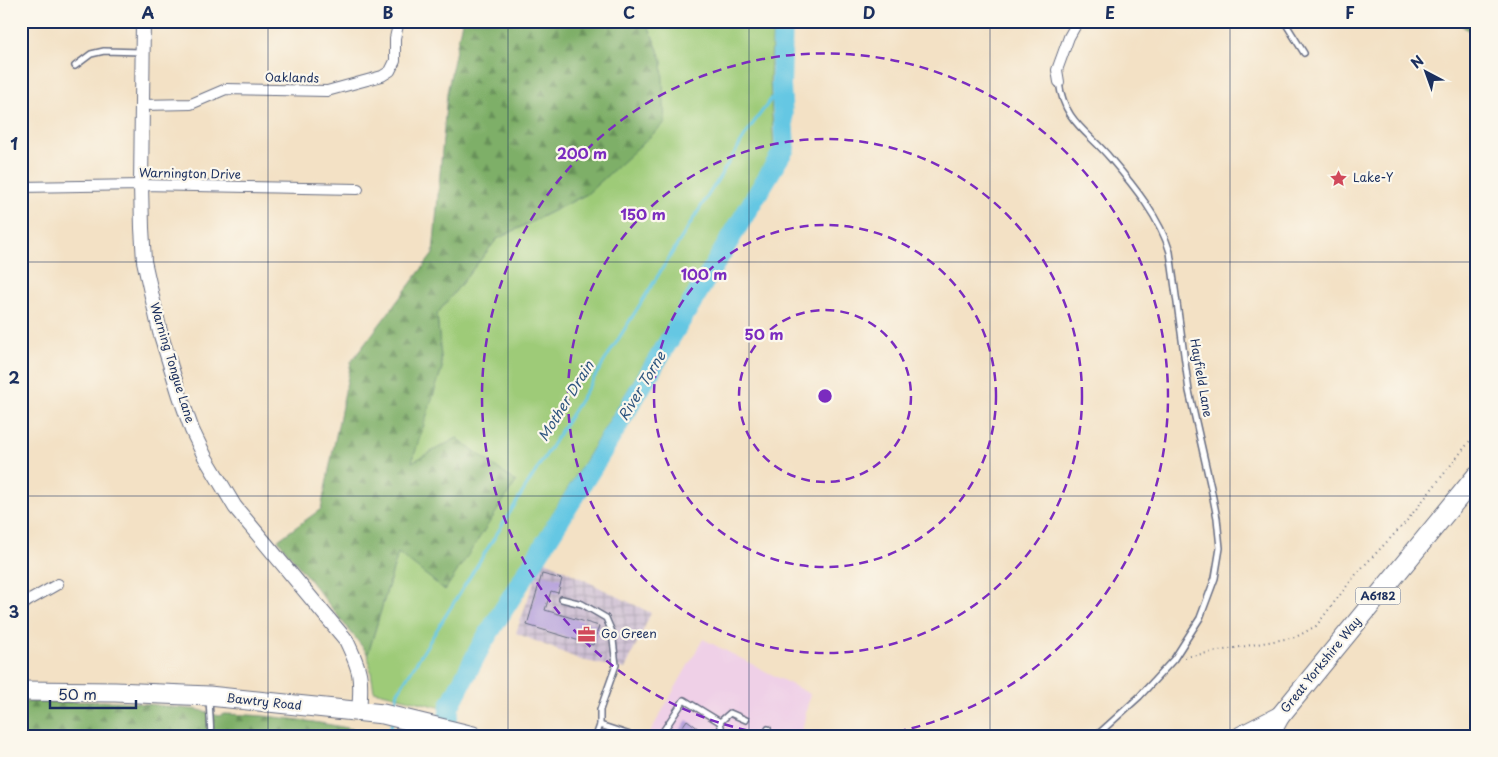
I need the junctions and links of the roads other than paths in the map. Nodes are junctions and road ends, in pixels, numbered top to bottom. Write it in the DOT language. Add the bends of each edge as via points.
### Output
graph roads {
  1 [pos="143,21"];
  2 [pos="399,21"];
  3 [pos="1078,21"];
  4 [pos="1284,21"];
  5 [pos="142,52"];
  6 [pos="1304,53"];
  7 [pos="75,66"];
  8 [pos="1058,82"];
  9 [pos="142,105"];
  10 [pos="141,185"];
  11 [pos="21,187"];
  12 [pos="358,189"];
  13 [pos="1477,475"];
  14 [pos="58,584"];
  15 [pos="562,599"];
  16 [pos="21,606"];
  17 [pos="21,691"];
  18 [pos="209,696"];
  19 [pos="359,712"];
  20 [pos="1280,716"];
  21 [pos="746,720"];
  22 [pos="720,722"];
  23 [pos="600,725"];
  24 [pos="768,729"];
  25 [pos="470,735"];
  26 [pos="211,736"];
  27 [pos="596,736"];
  28 [pos="633,736"];
  29 [pos="660,736"];
  30 [pos="723,736"];
  31 [pos="765,736"];
  32 [pos="1096,736"];
  33 [pos="1241,736"];
  34 [pos="1269,736"];
  1 -- 5 [label="street, Warning Tongue Lane"];
  2 -- 9 [label="street, Oaklands" via="395,61 390,71 382,76 327,91 226,89 191,104"];
  3 -- 8 [label="street, Hayfield Lane" via="1057,70"];
  4 -- 6 [label="lane"];
  5 -- 7 [label="lane" via="91,54"];
  5 -- 9 [label="street, Warning Tongue Lane"];
  8 -- 32 [label="lane, Hayfield Lane" via="1060,96 1072,120 1132,185 1165,235 1189,391 1220,548 1215,578 1200,618 1174,659"];
  9 -- 10 [label="street, Warning Tongue Lane"];
  10 -- 11 [label="street, Warnington Drive"];
  10 -- 12 [label="street, Warnington Drive"];
  10 -- 19 [label="street, Warning Tongue Lane" via="146,269 160,332 192,430 235,508 346,640 360,671"];
  13 -- 20 [label="highway, Great Yorkshire Way / A6182"];
  14 -- 16 [label="street"];
  15 -- 23 [label="lane" via="582,604 606,618 612,632 616,665 600,710"];
  17 -- 18 [label="highway, Bawtry Road"];
  18 -- 19 [label="highway, Bawtry Road"];
  18 -- 26 [label="lane"];
  19 -- 25 [label="highway, Bawtry Road" via="405,718"];
  20 -- 33 [label="highway, Great Yorkshire Way / A6182"];
  20 -- 34 [label="highway, Great Yorkshire Way / A6182"];
  21 -- 22 [label="lane" via="730,713"];
  22 -- 29 [label="lane" via="684,700"];
  22 -- 30 [label="lane"];
  23 -- 27 [label="lane"];
  23 -- 28 [label="lane"];
  24 -- 31 [label="lane"];
}
